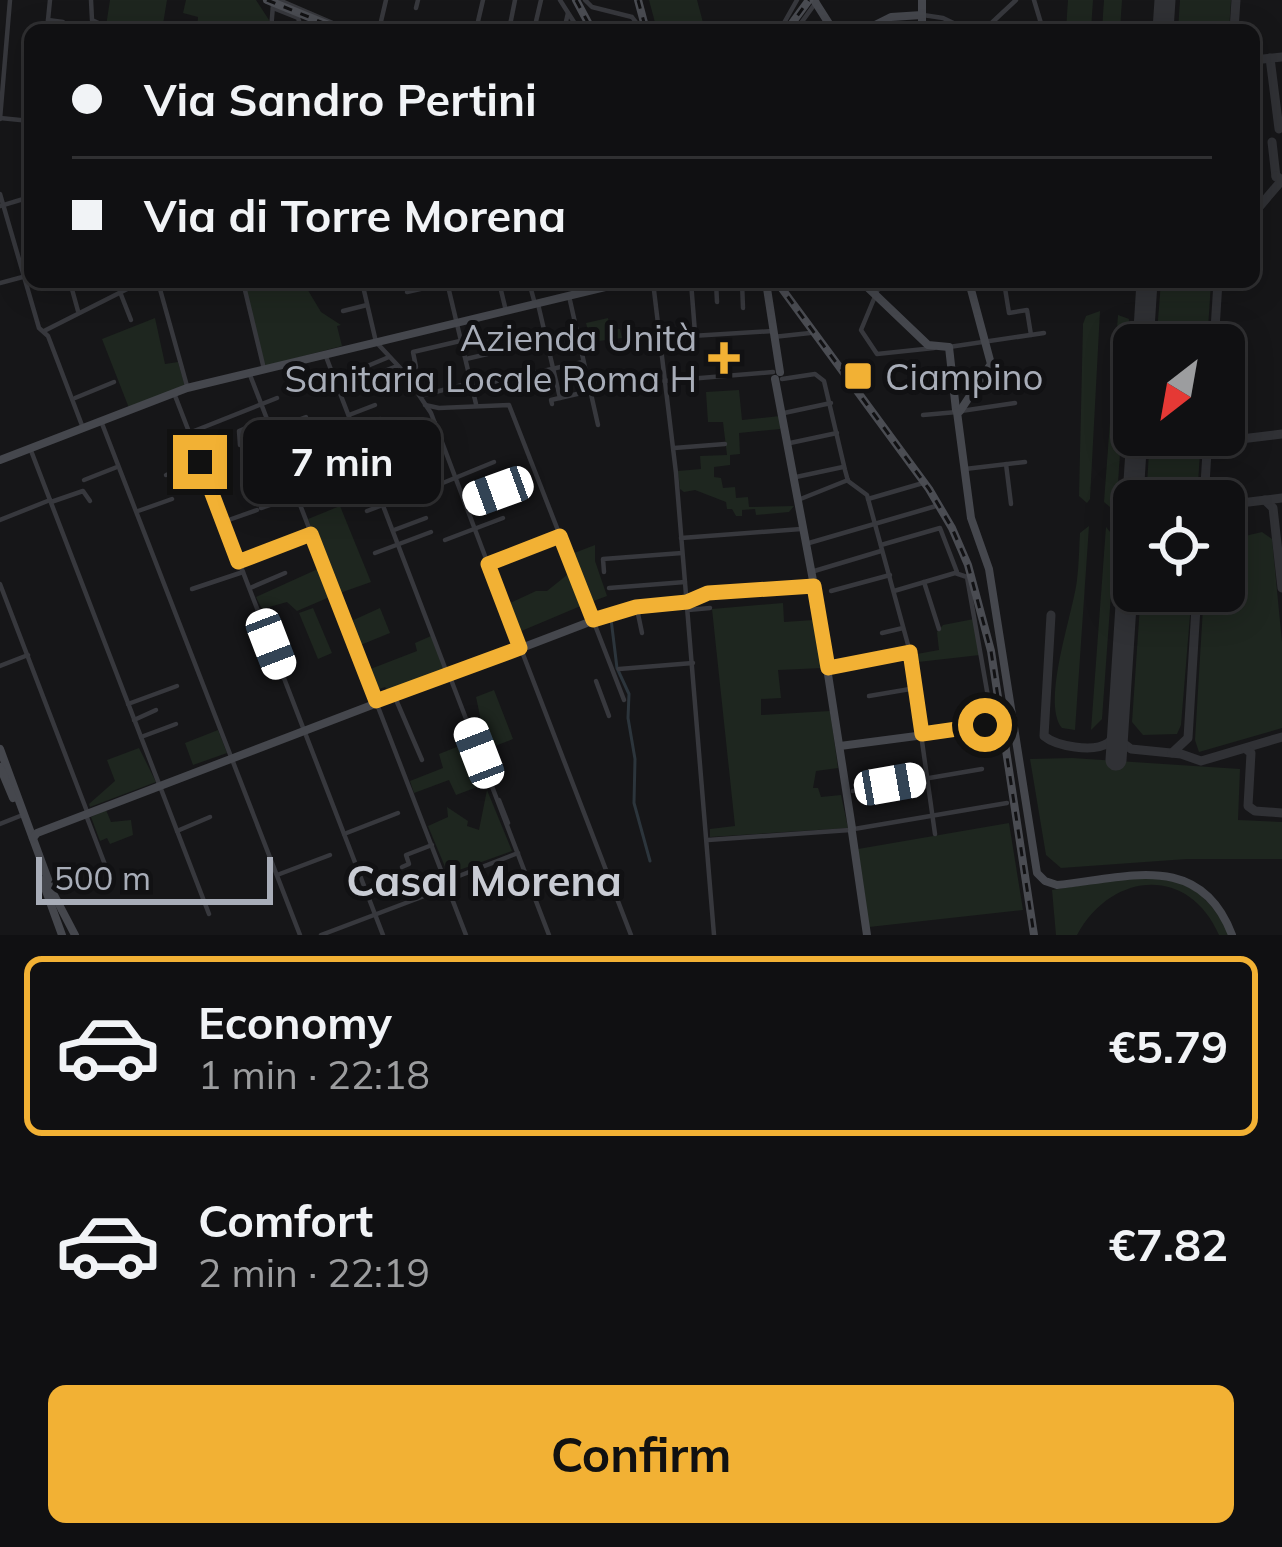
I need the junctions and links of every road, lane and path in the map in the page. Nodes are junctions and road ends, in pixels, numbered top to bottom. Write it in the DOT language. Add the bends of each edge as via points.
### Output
graph roads {
  1 [pos="10,0"];
  2 [pos="50,0"];
  3 [pos="560,0"];
  4 [pos="585,0"];
  5 [pos="922,0"];
  6 [pos="1016,0"];
  7 [pos="275,3"];
  8 [pos="568,13"];
  9 [pos="922,14"];
  10 [pos="48,20"];
  11 [pos="48,24"];
  12 [pos="63,24"];
  13 [pos="300,24"];
  14 [pos="333,24"];
  15 [pos="565,24"];
  16 [pos="575,24"];
  17 [pos="637,24"];
  18 [pos="877,24"];
  19 [pos="922,24"];
  20 [pos="956,24"];
  21 [pos="990,24"];
  22 [pos="0,118"];
  23 [pos="0,194"];
  24 [pos="2,205"];
  25 [pos="24,267"];
  26 [pos="30,288"];
  27 [pos="72,288"];
  28 [pos="117,288"];
  29 [pos="128,288"];
  30 [pos="160,288"];
  31 [pos="244,288"];
  32 [pos="364,288"];
  33 [pos="423,288"];
  34 [pos="449,288"];
  35 [pos="500,288"];
  36 [pos="531,288"];
  37 [pos="591,288"];
  38 [pos="654,288"];
  39 [pos="691,288"];
  40 [pos="716,288"];
  41 [pos="742,288"];
  42 [pos="767,288"];
  43 [pos="868,288"];
  44 [pos="879,288"];
  45 [pos="971,288"];
  46 [pos="1005,288"];
  47 [pos="119,292"];
  48 [pos="407,292"];
  49 [pos="876,295"];
  50 [pos="569,296"];
  51 [pos="717,302"];
  52 [pos="536,304"];
  53 [pos="368,305"];
  54 [pos="743,308"];
  55 [pos="343,310"];
  56 [pos="506,311"];
  57 [pos="78,313"];
  58 [pos="131,320"];
  59 [pos="456,323"];
  60 [pos="44,331"];
  61 [pos="577,333"];
  62 [pos="694,333"];
  63 [pos="810,333"];
  64 [pos="1044,333"];
  65 [pos="773,334"];
  66 [pos="1031,335"];
  67 [pos="659,338"];
  68 [pos="546,340"];
  69 [pos="460,341"];
  70 [pos="376,342"];
  71 [pos="987,343"];
  72 [pos="927,347"];
  73 [pos="949,347"];
  74 [pos="325,354"];
  75 [pos="389,357"];
  76 [pos="465,359"];
  77 [pos="584,362"];
  78 [pos="398,366"];
  79 [pos="364,368"];
  80 [pos="416,368"];
  81 [pos="553,368"];
  82 [pos="264,369"];
  83 [pos="249,373"];
  84 [pos="777,375"];
  85 [pos="369,377"];
  86 [pos="664,381"];
  87 [pos="114,382"];
  88 [pos="471,385"];
  89 [pos="188,388"];
  90 [pos="590,391"];
  91 [pos="174,393"];
  92 [pos="420,396"];
  93 [pos="277,398"];
  94 [pos="560,398"];
  95 [pos="73,399"];
  96 [pos="260,404"];
  97 [pos="425,404"];
  98 [pos="476,404"];
  99 [pos="552,404"];
  100 [pos="1015,404"];
  101 [pos="375,405"];
  102 [pos="831,406"];
  103 [pos="956,408"];
  104 [pos="783,411"];
  105 [pos="349,415"];
  106 [pos="923,415"];
  107 [pos="306,417"];
  108 [pos="380,418"];
  109 [pos="267,419"];
  110 [pos="101,421"];
  111 [pos="435,423"];
  112 [pos="598,425"];
  113 [pos="83,428"];
  114 [pos="354,429"];
  115 [pos="272,431"];
  116 [pos="189,433"];
  117 [pos="837,433"];
  118 [pos="329,439"];
  119 [pos="316,443"];
  120 [pos="789,443"];
  121 [pos="725,445"];
  122 [pos="30,448"];
  123 [pos="674,448"];
  124 [pos="363,453"];
  125 [pos="280,456"];
  126 [pos="0,460"];
  127 [pos="200,462"];
  128 [pos="494,462"];
  129 [pos="1025,462"];
  130 [pos="1006,464"];
  131 [pos="119,466"];
  132 [pos="407,466"];
  133 [pos="844,467"];
  134 [pos="965,469"];
  135 [pos="166,475"];
  136 [pos="795,477"];
  137 [pos="455,478"];
  138 [pos="374,479"];
  139 [pos="84,480"];
  140 [pos="848,480"];
  141 [pos="291,482"];
  142 [pos="923,484"];
  143 [pos="434,487"];
  144 [pos="498,491"];
  145 [pos="338,492"];
  146 [pos="416,492"];
  147 [pos="296,496"];
  148 [pos="172,499"];
  149 [pos="868,499"];
  150 [pos="798,500"];
  151 [pos="51,501"];
  152 [pos="90,502"];
  153 [pos="465,503"];
  154 [pos="1011,504"];
  155 [pos="384,505"];
  156 [pos="937,506"];
  157 [pos="367,511"];
  158 [pos="137,512"];
  159 [pos="426,518"];
  160 [pos="502,518"];
  161 [pos="0,520"];
  162 [pos="224,522"];
  163 [pos="875,524"];
  164 [pos="475,529"];
  165 [pos="803,529"];
  166 [pos="394,530"];
  167 [pos="431,532"];
  168 [pos="311,534"];
  169 [pos="560,536"];
  170 [pos="681,538"];
  171 [pos="445,540"];
  172 [pos="399,544"];
  173 [pos="806,544"];
  174 [pos="882,548"];
  175 [pos="375,553"];
  176 [pos="682,553"];
  177 [pos="238,562"];
  178 [pos="488,564"];
  179 [pos="243,572"];
  180 [pos="604,572"];
  181 [pos="812,572"];
  182 [pos="284,573"];
  183 [pos="961,573"];
  184 [pos="890,575"];
  185 [pos="685,582"];
  186 [pos="924,582"];
  187 [pos="0,584"];
  188 [pos="814,586"];
  189 [pos="250,588"];
  190 [pos="609,588"];
  191 [pos="192,589"];
  192 [pos="832,591"];
  193 [pos="894,591"];
  194 [pos="687,602"];
  195 [pos="636,607"];
  196 [pos="710,608"];
  197 [pos="593,620"];
  198 [pos="904,628"];
  199 [pos="939,629"];
  200 [pos="642,633"];
  201 [pos="882,633"];
  202 [pos="520,648"];
  203 [pos="910,652"];
  204 [pos="28,655"];
  205 [pos="693,663"];
  206 [pos="0,666"];
  207 [pos="828,668"];
  208 [pos="619,669"];
  209 [pos="448,675"];
  210 [pos="596,681"];
  211 [pos="177,686"];
  212 [pos="916,688"];
  213 [pos="621,691"];
  214 [pos="394,695"];
  215 [pos="869,696"];
  216 [pos="602,698"];
  217 [pos="624,700"];
  218 [pos="376,701"];
  219 [pos="128,704"];
  220 [pos="156,710"];
  221 [pos="609,716"];
  222 [pos="134,720"];
  223 [pos="176,724"];
  224 [pos="993,725"];
  225 [pos="304,729"];
  226 [pos="922,734"];
  227 [pos="141,737"];
  228 [pos="840,746"];
  229 [pos="1,757"];
  230 [pos="231,757"];
  231 [pos="422,760"];
  232 [pos="982,770"];
  233 [pos="927,778"];
  234 [pos="159,786"];
  235 [pos="4,788"];
  236 [pos="853,790"];
  237 [pos="1007,803"];
  238 [pos="398,813"];
  239 [pos="87,814"];
  240 [pos="932,814"];
  241 [pos="20,816"];
  242 [pos="210,817"];
  243 [pos="0,824"];
  244 [pos="852,829"];
  245 [pos="177,831"];
  246 [pos="344,833"];
  247 [pos="935,834"];
  248 [pos="30,839"];
  249 [pos="708,840"];
  250 [pos="432,845"];
  251 [pos="518,854"];
  252 [pos="330,855"];
  253 [pos="402,867"];
  254 [pos="107,870"];
  255 [pos="277,875"];
  256 [pos="447,884"];
  257 [pos="209,914"];
  258 [pos="375,914"];
  259 [pos="62,935"];
  260 [pos="75,935"];
  261 [pos="300,935"];
  262 [pos="321,935"];
  263 [pos="383,935"];
  264 [pos="466,935"];
  265 [pos="549,935"];
  266 [pos="631,935"];
  267 [pos="714,935"];
  268 [pos="867,935"];
  269 [pos="1232,935"];
  1 -- 22 [label="street"];
  2 -- 10 [label="street"];
  3 -- 8 [label="street"];
  4 -- 17 [label="street"];
  5 -- 9 [label="street"];
  6 -- 21 [label="street"];
  7 -- 13 [label="street"];
  7 -- 14 [label="street"];
  8 -- 15 [label="street"];
  8 -- 16 [label="street"];
  9 -- 18 [label="street"];
  9 -- 19 [label="street"];
  9 -- 20 [label="street"];
  10 -- 11 [label="street"];
  10 -- 12 [label="street"];
  23 -- 24 [label="street"];
  24 -- 25 [label="street"];
  26 -- 60 [label="street"];
  27 -- 57 [label="street"];
  28 -- 47 [label="street"];
  29 -- 47 [label="street"];
  30 -- 89 [label="street"];
  31 -- 82 [label="street"];
  32 -- 53 [label="street"];
  33 -- 48 [label="street"];
  34 -- 59 [label="street"];
  35 -- 56 [label="street"];
  36 -- 52 [label="street"];
  37 -- 50 [label="street"];
  38 -- 67 [label="street"];
  39 -- 62 [label="street"];
  40 -- 51 [label="street"];
  41 -- 54 [label="street"];
  42 -- 65 [label="street"];
  43 -- 49 [label="street"];
  44 -- 49 [label="street"];
  45 -- 71 [label="street"];
  46 -- 66 [label="street" via="1009,313 1028,310"];
  47 -- 57 [label="street"];
  47 -- 58 [label="street"];
  49 -- 72 [label="street"];
  49 -- 72 [label="street" via="861,331 879,356"];
  50 -- 52 [label="street"];
  50 -- 61 [label="street"];
  52 -- 56 [label="street"];
  52 -- 68 [label="street"];
  53 -- 55 [label="street"];
  53 -- 70 [label="street"];
  56 -- 59 [label="street"];
  57 -- 60 [label="street"];
  59 -- 69 [label="street"];
  59 -- 70 [label="street"];
  60 -- 95 [label="street"];
  61 -- 68 [label="street"];
  61 -- 77 [label="street"];
  63 -- 65 [label="street"];
  64 -- 66 [label="street"];
  65 -- 67 [label="street"];
  65 -- 84 [label="street"];
  66 -- 71 [label="street"];
  67 -- 86 [label="street"];
  68 -- 76 [label="street"];
  68 -- 81 [label="street"];
  69 -- 76 [label="street"];
  69 -- 80 [label="street" via="412,352"];
  70 -- 74 [label="street"];
  70 -- 75 [label="street"];
  71 -- 73 [label="street"];
  71 -- 103 [label="street" via="991,367"];
  72 -- 73 [label="street"];
  73 -- 103 [label="street"];
  74 -- 82 [label="street"];
  74 -- 105 [label="street"];
  75 -- 78 [label="street"];
  75 -- 79 [label="street"];
  76 -- 88 [label="street"];
  77 -- 81 [label="street"];
  77 -- 90 [label="street"];
  78 -- 85 [label="street"];
  78 -- 92 [label="street"];
  81 -- 88 [label="street"];
  81 -- 94 [label="street"];
  82 -- 83 [label="street"];
  83 -- 89 [label="street"];
  83 -- 96 [label="street"];
  84 -- 86 [label="street"];
  84 -- 102 [label="street" via="824,379"];
  84 -- 104 [label="street"];
  86 -- 123 [label="street"];
  87 -- 95 [label="street"];
  88 -- 92 [label="street"];
  88 -- 98 [label="street"];
  89 -- 91 [label="street"];
  90 -- 94 [label="street"];
  90 -- 112 [label="street"];
  91 -- 110 [label="street"];
  91 -- 116 [label="street"];
  92 -- 97 [label="street"];
  93 -- 96 [label="street"];
  94 -- 99 [label="street"];
  95 -- 113 [label="street"];
  96 -- 109 [label="street"];
  96 -- 116 [label="street"];
  97 -- 98 [label="street"];
  97 -- 111 [label="street"];
  98 -- 169 [label="street" via="510,407"];
  100 -- 103 [label="street"];
  101 -- 105 [label="street"];
  102 -- 104 [label="street"];
  102 -- 117 [label="street"];
  103 -- 106 [label="street"];
  103 -- 134 [label="street"];
  104 -- 120 [label="street"];
  105 -- 114 [label="street"];
  107 -- 115 [label="street"];
  108 -- 114 [label="street"];
  109 -- 115 [label="street"];
  109 -- 115 [label="street" via="238,430 242,448"];
  110 -- 113 [label="street"];
  110 -- 131 [label="street"];
  111 -- 124 [label="street"];
  111 -- 137 [label="street"];
  113 -- 122 [label="street"];
  114 -- 118 [label="street"];
  114 -- 124 [label="street"];
  115 -- 125 [label="street"];
  116 -- 127 [label="street"];
  117 -- 120 [label="street"];
  117 -- 133 [label="street"];
  119 -- 125 [label="street"];
  120 -- 136 [label="street"];
  121 -- 123 [label="street"];
  122 -- 126 [label="street"];
  122 -- 151 [label="street"];
  123 -- 170 [label="street"];
  124 -- 138 [label="street"];
  124 -- 141 [label="street"];
  125 -- 141 [label="street"];
  127 -- 135 [label="street"];
  127 -- 162 [label="street"];
  128 -- 137 [label="street"];
  129 -- 130 [label="street"];
  130 -- 134 [label="street"];
  130 -- 154 [label="street"];
  131 -- 139 [label="street"];
  131 -- 158 [label="street"];
  132 -- 138 [label="street"];
  133 -- 136 [label="street"];
  133 -- 140 [label="street"];
  134 -- 269 [label="street" via="989,569 1036,869 1058,885 1172,876 1211,900"];
  136 -- 150 [label="street"];
  137 -- 143 [label="street"];
  137 -- 153 [label="street"];
  138 -- 145 [label="street"];
  138 -- 155 [label="street"];
  140 -- 149 [label="street"];
  140 -- 150 [label="street"];
  141 -- 147 [label="street"];
  142 -- 149 [label="street"];
  144 -- 153 [label="street"];
  146 -- 155 [label="street"];
  147 -- 162 [label="street"];
  147 -- 168 [label="street"];
  148 -- 158 [label="street"];
  149 -- 163 [label="street"];
  150 -- 165 [label="street"];
  151 -- 152 [label="street" via="82,491"];
  151 -- 161 [label="street"];
  151 -- 219 [label="street"];
  153 -- 164 [label="street"];
  155 -- 157 [label="street"];
  155 -- 166 [label="street"];
  156 -- 163 [label="street"];
  158 -- 230 [label="street"];
  159 -- 166 [label="street"];
  160 -- 164 [label="street"];
  162 -- 177 [label="street"];
  163 -- 173 [label="street"];
  163 -- 174 [label="street"];
  164 -- 171 [label="street"];
  164 -- 178 [label="street"];
  165 -- 170 [label="street"];
  165 -- 173 [label="street"];
  166 -- 172 [label="street"];
  167 -- 172 [label="street"];
  168 -- 177 [label="street"];
  168 -- 218 [label="street"];
  169 -- 178 [label="street"];
  169 -- 197 [label="street"];
  170 -- 176 [label="street"];
  172 -- 175 [label="street"];
  172 -- 209 [label="street"];
  173 -- 181 [label="street"];
  174 -- 181 [label="street"];
  174 -- 183 [label="street" via="940,528"];
  174 -- 184 [label="street"];
  176 -- 180 [label="street" via="603,559"];
  176 -- 185 [label="street"];
  177 -- 179 [label="street"];
  178 -- 202 [label="street"];
  179 -- 189 [label="street"];
  179 -- 191 [label="street"];
  181 -- 188 [label="street"];
  182 -- 189 [label="street"];
  183 -- 186 [label="street"];
  183 -- 224 [label="street" via="969,580"];
  184 -- 192 [label="street"];
  184 -- 193 [label="street"];
  185 -- 190 [label="street"];
  185 -- 194 [label="street"];
  186 -- 193 [label="street"];
  186 -- 199 [label="street"];
  187 -- 204 [label="street"];
  188 -- 194 [label="street" via="708,593"];
  188 -- 207 [label="street"];
  189 -- 225 [label="street"];
  193 -- 198 [label="street"];
  194 -- 195 [label="street"];
  194 -- 196 [label="street"];
  194 -- 205 [label="street"];
  195 -- 197 [label="street"];
  195 -- 200 [label="street"];
  197 -- 202 [label="street"];
  197 -- 213 [label="street"];
  198 -- 201 [label="street"];
  198 -- 203 [label="street"];
  202 -- 209 [label="street"];
  202 -- 266 [label="street"];
  203 -- 207 [label="street"];
  203 -- 212 [label="street"];
  204 -- 206 [label="street"];
  204 -- 239 [label="street"];
  205 -- 208 [label="street"];
  205 -- 249 [label="street"];
  207 -- 228 [label="street"];
  209 -- 214 [label="street"];
  209 -- 251 [label="street"];
  210 -- 216 [label="street"];
  211 -- 219 [label="street"];
  212 -- 215 [label="street"];
  212 -- 226 [label="street"];
  213 -- 216 [label="street"];
  213 -- 217 [label="street"];
  214 -- 218 [label="street"];
  214 -- 231 [label="street"];
  216 -- 221 [label="street"];
  218 -- 225 [label="street"];
  218 -- 250 [label="street"];
  219 -- 222 [label="street"];
  220 -- 222 [label="street"];
  222 -- 227 [label="street"];
  223 -- 227 [label="street"];
  224 -- 226 [label="street"];
  225 -- 230 [label="street"];
  225 -- 246 [label="street"];
  226 -- 228 [label="street"];
  226 -- 233 [label="street"];
  227 -- 234 [label="street"];
  228 -- 244 [label="street"];
  229 -- 235 [label="street"];
  229 -- 248 [label="street"];
  230 -- 234 [label="street"];
  230 -- 255 [label="street"];
  232 -- 233 [label="street"];
  233 -- 236 [label="street"];
  233 -- 240 [label="street"];
  234 -- 239 [label="street"];
  234 -- 245 [label="street"];
  235 -- 241 [label="street"];
  237 -- 240 [label="street"];
  238 -- 246 [label="street"];
  239 -- 248 [label="street"];
  239 -- 254 [label="street"];
  240 -- 244 [label="street"];
  240 -- 247 [label="street"];
  241 -- 243 [label="street"];
  241 -- 248 [label="street"];
  242 -- 245 [label="street"];
  244 -- 249 [label="street"];
  244 -- 268 [label="street"];
  245 -- 257 [label="street"];
  246 -- 258 [label="street"];
  248 -- 259 [label="street"];
  248 -- 260 [label="street"];
  249 -- 267 [label="street"];
  250 -- 253 [label="street" via="406,855 410,864"];
  250 -- 256 [label="street"];
  251 -- 256 [label="street"];
  251 -- 265 [label="street"];
  252 -- 255 [label="street"];
  255 -- 261 [label="street"];
  256 -- 258 [label="street"];
  256 -- 264 [label="street"];
  258 -- 262 [label="street"];
  258 -- 263 [label="street"];
}
